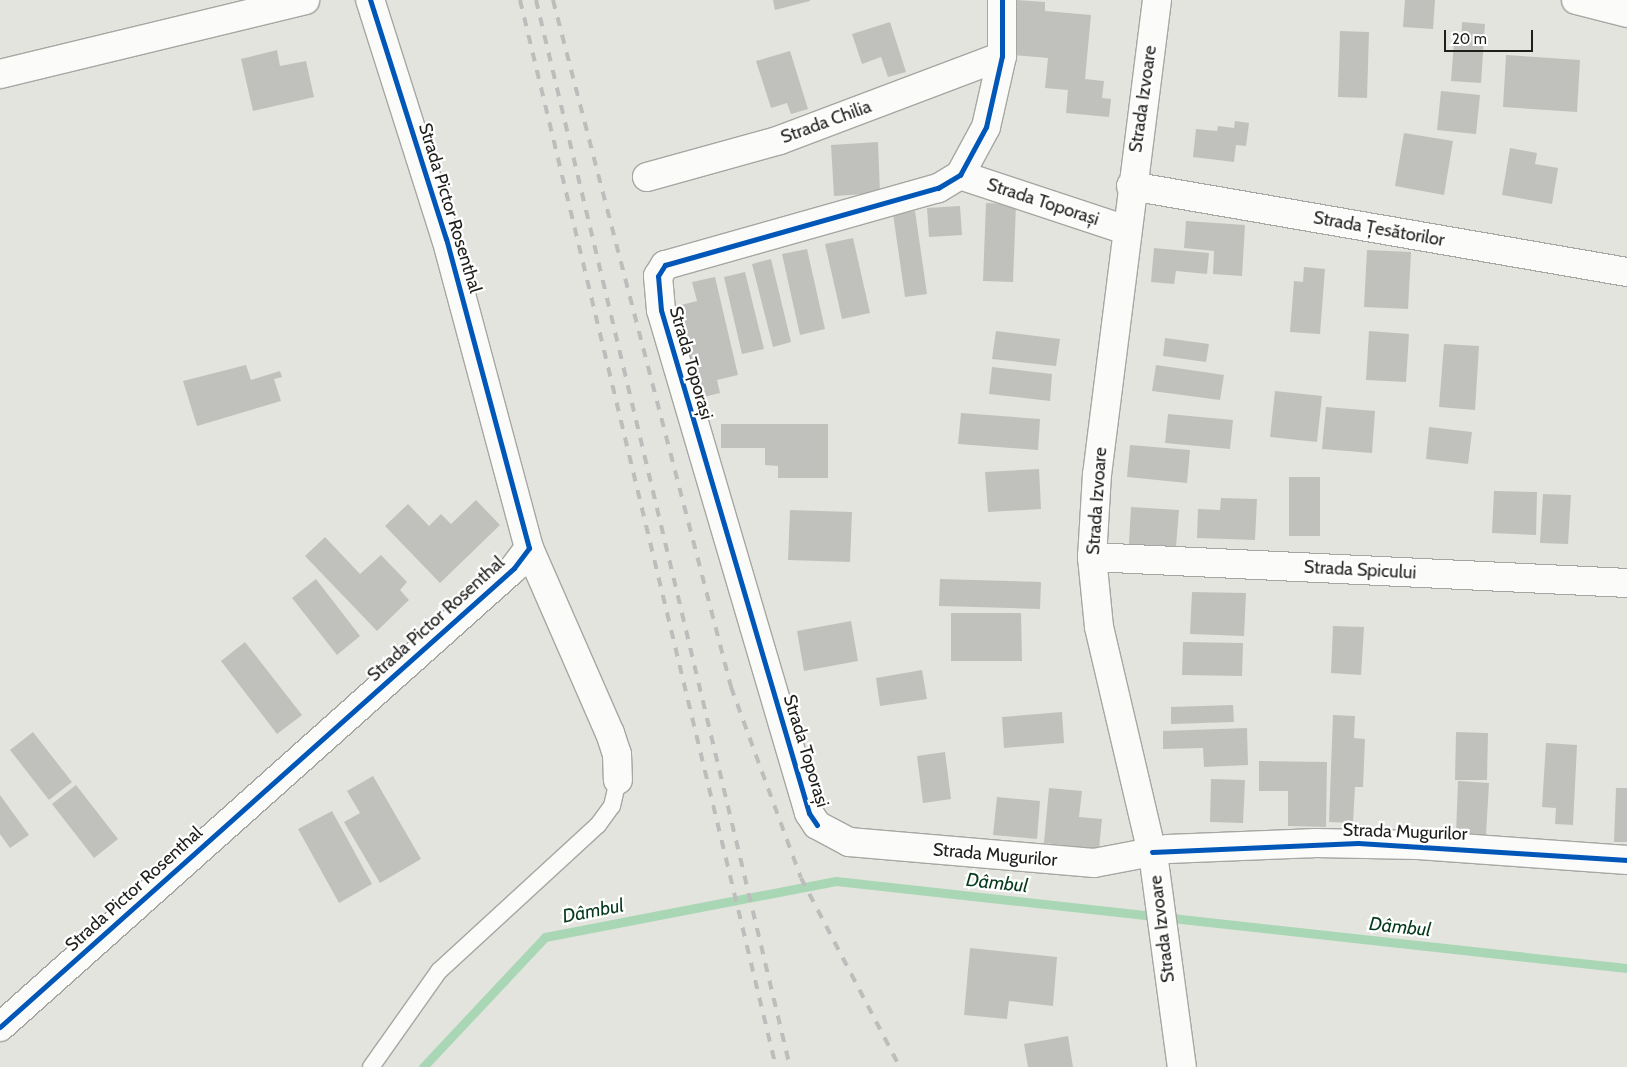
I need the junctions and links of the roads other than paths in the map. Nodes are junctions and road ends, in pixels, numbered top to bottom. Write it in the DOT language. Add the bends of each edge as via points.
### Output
graph roads {
  1 [pos="305,0"];
  2 [pos="370,0"];
  3 [pos="1002,0"];
  4 [pos="1157,0"];
  5 [pos="1576,0"];
  6 [pos="1627,13"];
  7 [pos="1002,56"];
  8 [pos="0,74"];
  9 [pos="960,175"];
  10 [pos="646,177"];
  11 [pos="1131,186"];
  12 [pos="1126,230"];
  13 [pos="1627,272"];
  14 [pos="529,548"];
  15 [pos="1092,557"];
  16 [pos="1627,583"];
  17 [pos="618,780"];
  18 [pos="817,825"];
  19 [pos="1153,857"];
  20 [pos="1627,860"];
  21 [pos="0,1027"];
  22 [pos="371,1067"];
  23 [pos="1182,1067"];
  1 -- 8 [label="street"];
  2 -- 14 [label="street, Strada Pictor Rosenthal" via="446,239"];
  3 -- 7 [label="street, Strada Toporași"];
  4 -- 11 [label="street, Strada Izvoare"];
  5 -- 6 [label="street"];
  7 -- 9 [label="street, Strada Toporași" via="986,127"];
  7 -- 10 [label="street, Strada Chilia" via="780,140"];
  9 -- 12 [label="street, Strada Toporași"];
  9 -- 18 [label="street, Strada Toporași" via="938,188 665,265 658,276 661,310 806,803"];
  11 -- 12 [label="street, Strada Izvoare"];
  11 -- 13 [label="street, Strada Țesătorilor"];
  12 -- 15 [label="street, Strada Izvoare" via="1097,474"];
  14 -- 17 [label="street" via="610,733 617,754"];
  14 -- 21 [label="street, Strada Pictor Rosenthal" via="514,568"];
  15 -- 16 [label="street, Strada Spicului"];
  15 -- 19 [label="street, Strada Izvoare" via="1099,628"];
  17 -- 22 [label="lane" via="612,806 598,825 439,971"];
  18 -- 19 [label="street, Strada Mugurilor" via="849,842 1040,860 1112,862"];
  19 -- 20 [label="street, Strada Mugurilor" via="1358,843"];
  19 -- 23 [label="street, Strada Izvoare"];
}
